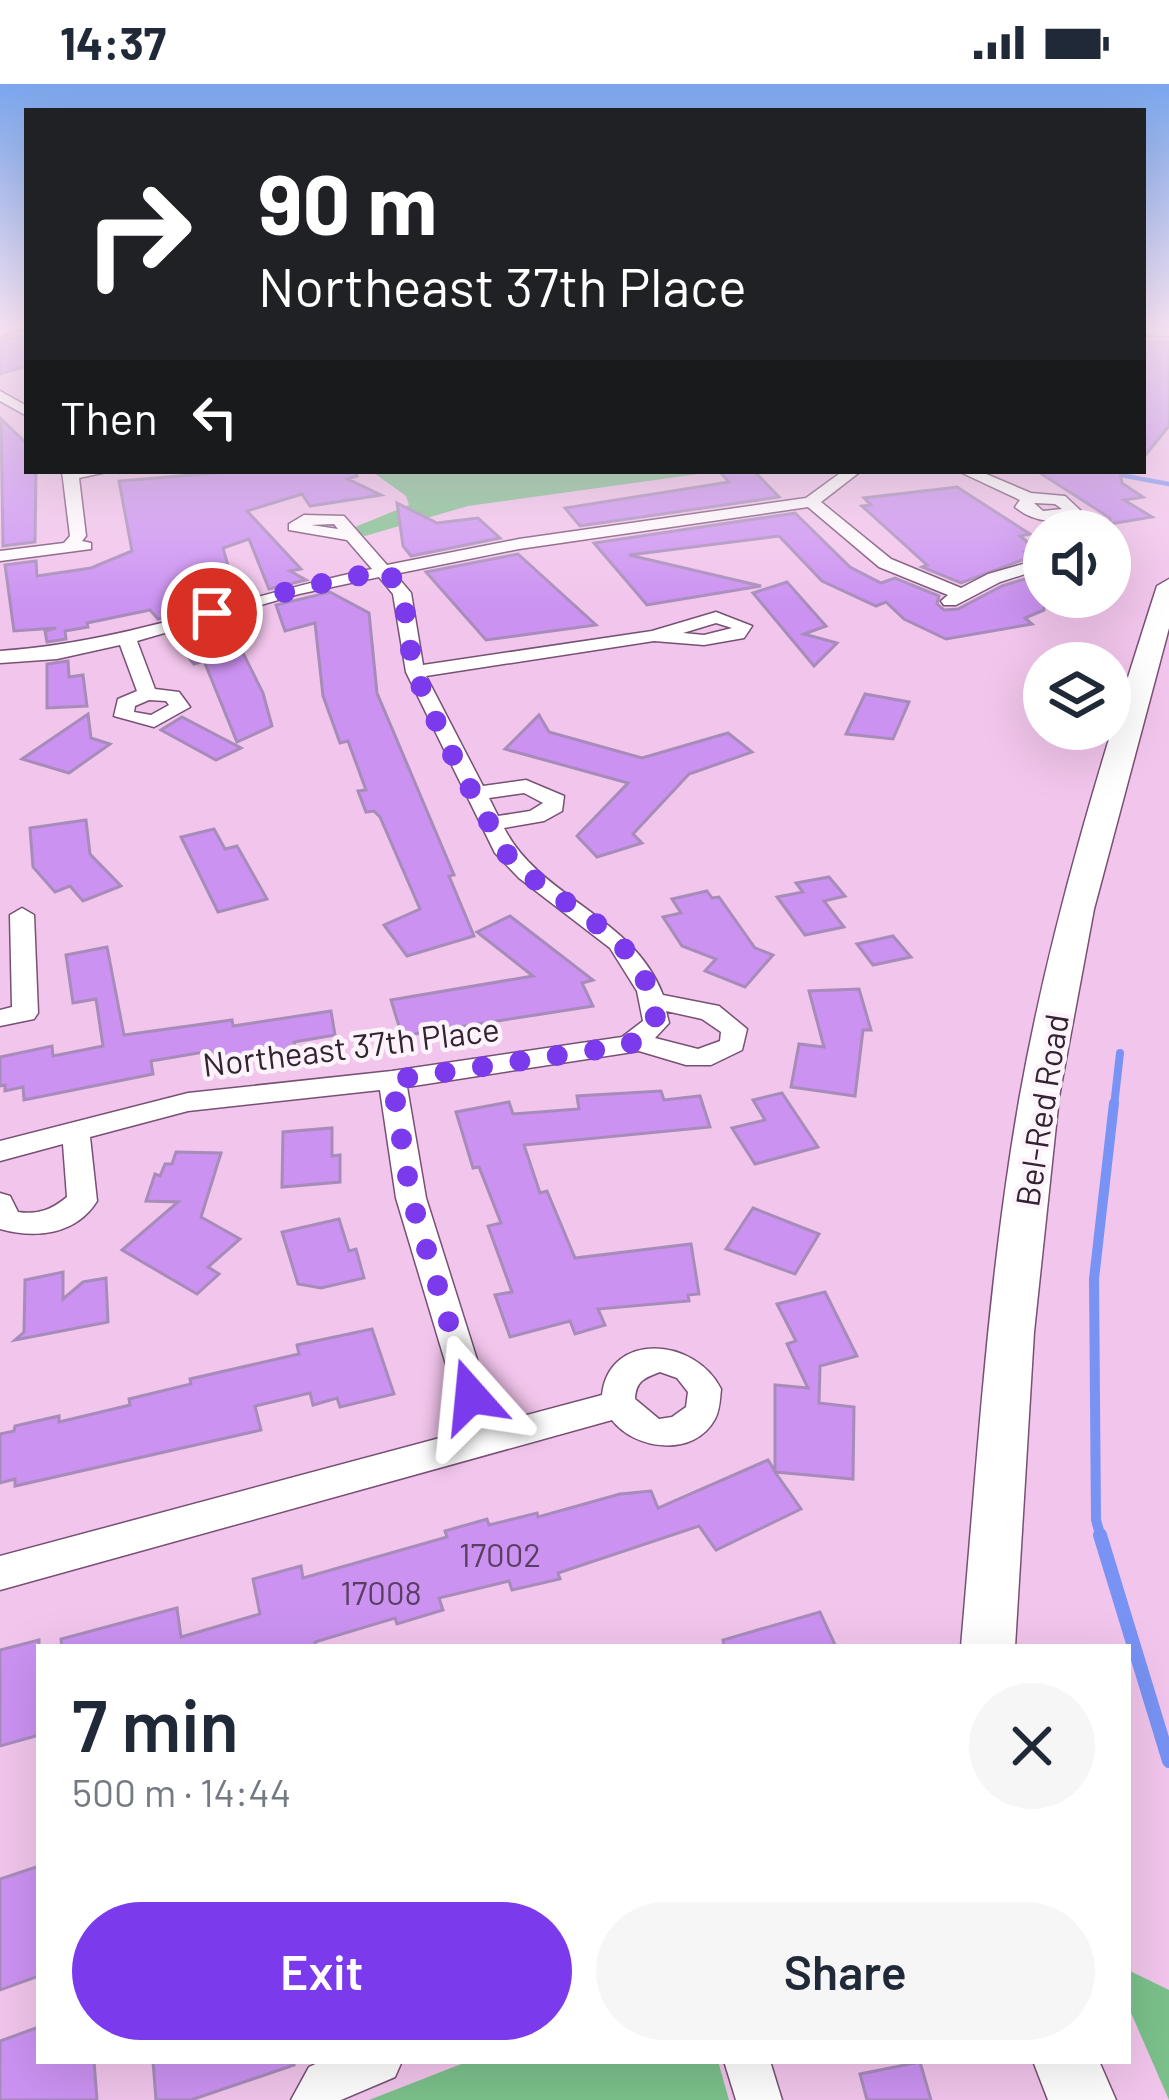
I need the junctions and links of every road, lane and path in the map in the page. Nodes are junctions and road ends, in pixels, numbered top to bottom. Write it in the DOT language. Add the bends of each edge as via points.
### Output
graph roads {
  1 [pos="70,474"];
  2 [pos="849,474"];
  3 [pos="973,474"];
  4 [pos="1029,498"];
  5 [pos="812,502"];
  6 [pos="347,535"];
  7 [pos="0,556"];
  8 [pos="1023,569"];
  9 [pos="386,570"];
  10 [pos="1169,586"];
  11 [pos="654,637"];
  12 [pos="124,639"];
  13 [pos="0,657"];
  14 [pos="415,672"];
  15 [pos="147,694"];
  16 [pos="474,794"];
  17 [pos="490,824"];
  18 [pos="22,915"];
  19 [pos="654,1001"];
  20 [pos="0,1018"];
  21 [pos="635,1040"];
  22 [pos="392,1080"];
  23 [pos="76,1132"];
  24 [pos="0,1151"];
  25 [pos="0,1204"];
  26 [pos="619,1404"];
  27 [pos="485,1441"];
  28 [pos="0,1573"];
  29 [pos="988,1644"];
  30 [pos="372,2064"];
  31 [pos="748,2064"];
  32 [pos="1067,2064"];
  33 [pos="314,2100"];
  34 [pos="759,2100"];
  35 [pos="1082,2100"];
  1 -- 7 [label="street" via="79,545"];
  2 -- 5 [label="street"];
  3 -- 4 [label="street"];
  5 -- 8 [label="street" via="885,563 954,599"];
  5 -- 9 [label="street"];
  6 -- 9 [label="street"];
  9 -- 12 [label="street"];
  9 -- 14 [label="street" via="409,615"];
  10 -- 29 [label="main road, Bel-Red Road" via="1108,783 1053,1020 1019,1252"];
  11 -- 14 [label="street"];
  12 -- 13 [label="street"];
  12 -- 15 [label="street"];
  14 -- 16 [label="street"];
  16 -- 17 [label="street"];
  16 -- 17 [label="street" via="526,786 554,796 544,814"];
  17 -- 19 [label="street" via="523,872 623,946"];
  18 -- 20 [label="street" via="25,1013"];
  19 -- 21 [label="street" via="656,1023"];
  19 -- 21 [label="street, Northeast 37th Place" via="721,1016 734,1029 733,1044 701,1059"];
  21 -- 22 [label="street, Northeast 37th Place"];
  22 -- 23 [label="street, Northeast 37th Place" via="188,1102"];
  22 -- 27 [label="street" via="417,1220"];
  23 -- 24 [label="street, Northeast 37th Place"];
  23 -- 25 [label="street" via="84,1181 74,1210 28,1227 6,1220"];
  26 -- 27 [label="street"];
  27 -- 28 [label="street"];
  30 -- 33 [label="street" via="325,2083"];
  31 -- 34 [label="street"];
  32 -- 35 [label="main road"];
}
